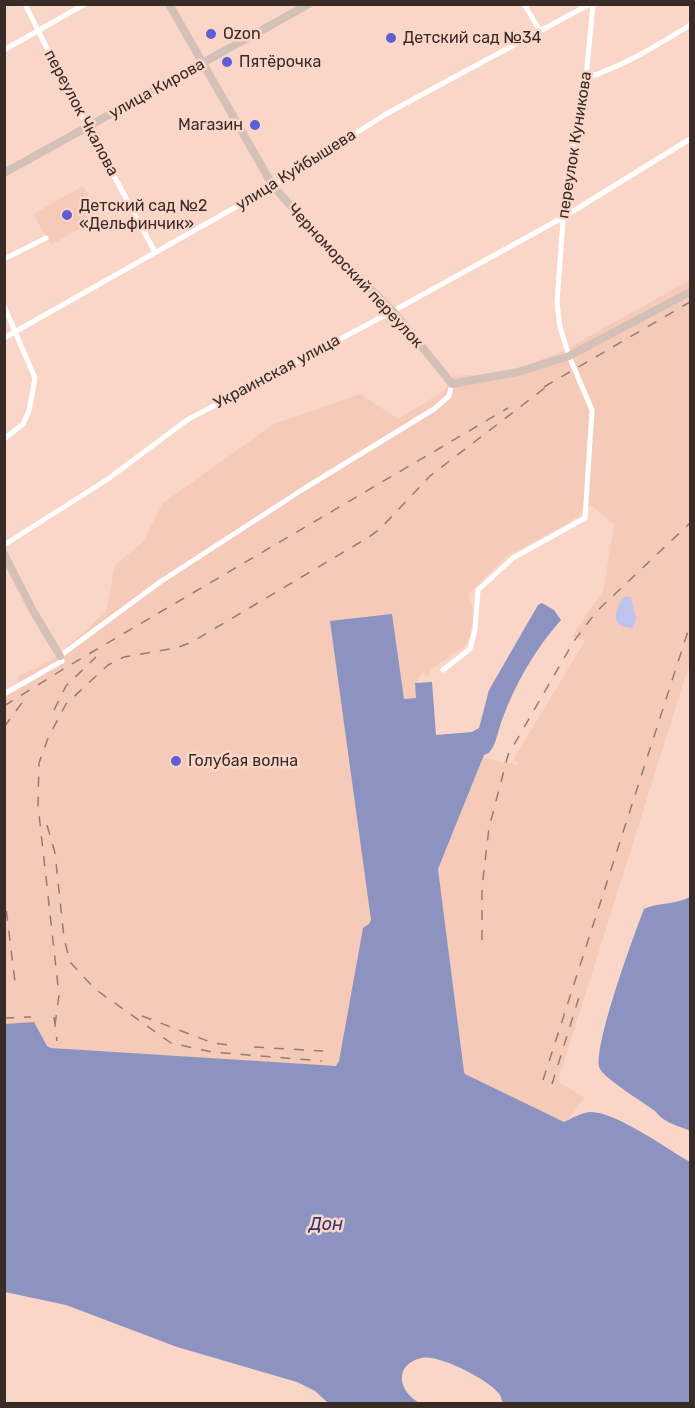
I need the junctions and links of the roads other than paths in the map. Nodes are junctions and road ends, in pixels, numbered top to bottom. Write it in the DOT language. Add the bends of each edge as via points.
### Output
graph roads {
  1 [pos="25,4"];
  2 [pos="85,4"];
  3 [pos="169,4"];
  4 [pos="309,4"];
  5 [pos="524,4"];
  6 [pos="592,4"];
  7 [pos="690,25"];
  8 [pos="38,31"];
  9 [pos="540,31"];
  10 [pos="4,50"];
  11 [pos="204,63"];
  12 [pos="586,78"];
  13 [pos="88,128"];
  14 [pos="690,139"];
  15 [pos="4,173"];
  16 [pos="273,186"];
  17 [pos="562,218"];
  18 [pos="46,238"];
  19 [pos="154,252"];
  20 [pos="4,259"];
  21 [pos="690,292"];
  22 [pos="4,306"];
  23 [pos="393,311"];
  24 [pos="16,331"];
  25 [pos="4,338"];
  26 [pos="569,356"];
  27 [pos="452,384"];
  28 [pos="4,439"];
  29 [pos="4,545"];
  30 [pos="4,554"];
  31 [pos="61,658"];
  32 [pos="443,670"];
  33 [pos="4,694"];
  1 -- 8 [label="street, переулок Чкалова"];
  2 -- 8 [label="street"];
  3 -- 11 [label="street, Черноморский переулок"];
  4 -- 11 [label="street, улица Кирова"];
  5 -- 9 [label="street"];
  6 -- 9 [label="street, улица Куйбышева"];
  6 -- 12 [label="street, переулок Куникова"];
  7 -- 12 [label="street" via="630,59"];
  8 -- 10 [label="street"];
  8 -- 13 [label="street, переулок Чкалова"];
  9 -- 16 [label="street, улица Куйбышева" via="386,114"];
  11 -- 13 [label="street, улица Кирова"];
  11 -- 16 [label="street, Черноморский переулок"];
  12 -- 17 [label="street, переулок Куникова"];
  13 -- 15 [label="street, улица Кирова"];
  13 -- 19 [label="street, переулок Чкалова"];
  14 -- 17 [label="street, Украинская улица"];
  16 -- 19 [label="street, улица Куйбышева"];
  16 -- 23 [label="street, Черноморский переулок"];
  17 -- 23 [label="street, Украинская улица"];
  17 -- 26 [label="street, переулок Куникова" via="557,302"];
  18 -- 20 [label="street"];
  19 -- 24 [label="street, улица Куйбышева"];
  21 -- 26 [label="street"];
  22 -- 24 [label="street"];
  23 -- 27 [label="street, Черноморский переулок"];
  23 -- 29 [label="street, Украинская улица" via="187,420 108,479"];
  24 -- 25 [label="street, улица Куйбышева"];
  24 -- 28 [label="street" via="35,378 23,424"];
  26 -- 27 [label="street" via="518,372"];
  26 -- 32 [label="street, переулок Куникова" via="592,410 585,518 513,558 477,590 470,649"];
  27 -- 31 [label="street" via="449,396 434,409 160,582"];
  30 -- 31 [label="street"];
  31 -- 33 [label="street"];
}
